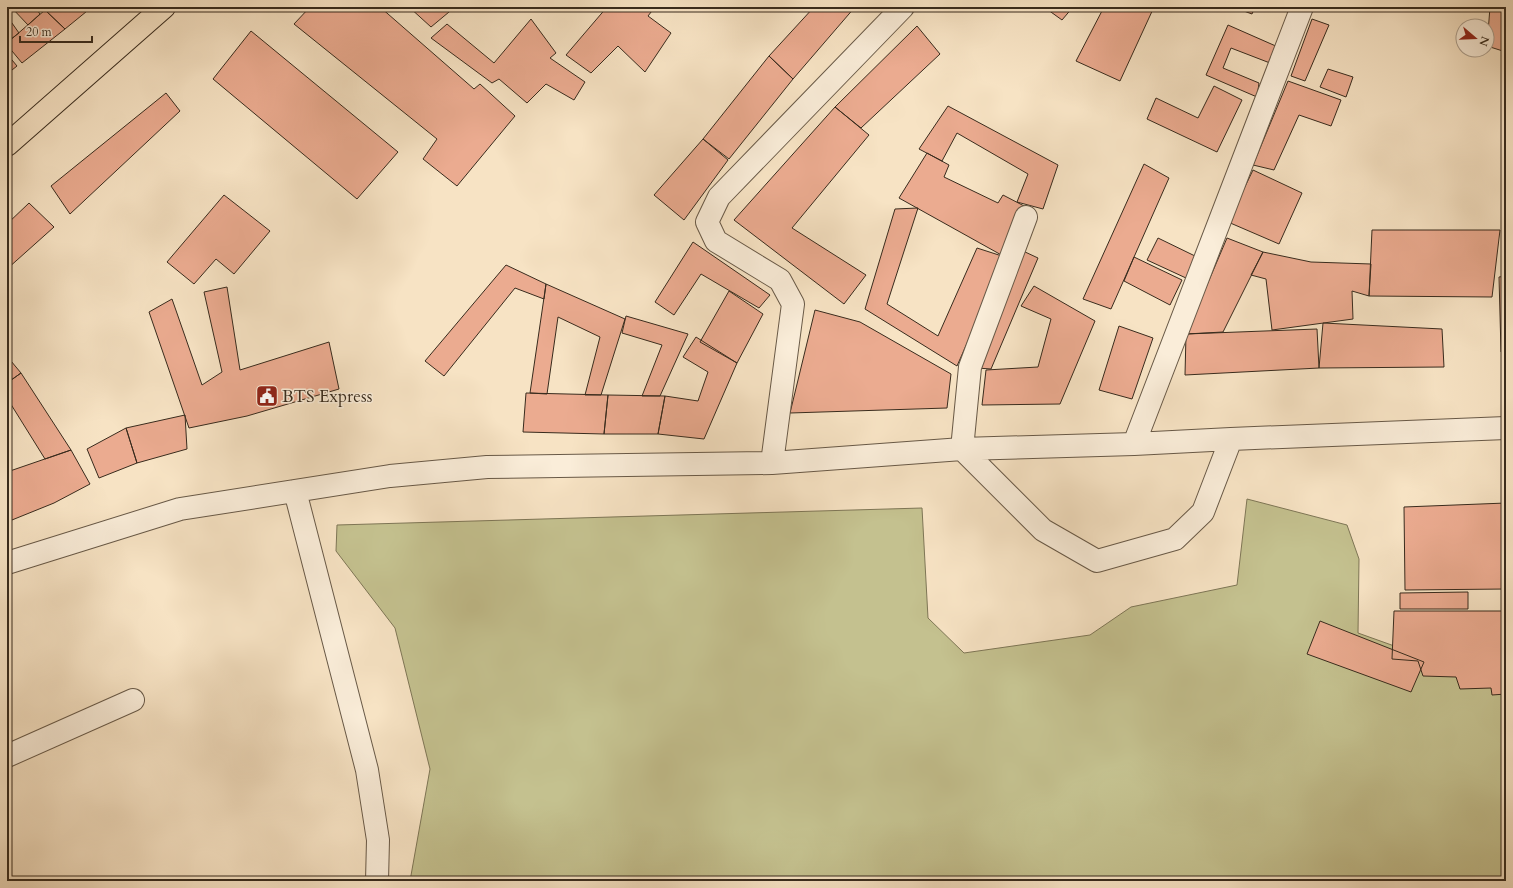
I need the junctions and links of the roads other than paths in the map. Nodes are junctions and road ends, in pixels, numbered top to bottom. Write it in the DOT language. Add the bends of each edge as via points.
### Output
graph roads {
  1 [pos="164,7"];
  2 [pos="903,7"];
  3 [pos="1302,7"];
  4 [pos="7,145"];
  5 [pos="1026,217"];
  6 [pos="1506,428"];
  7 [pos="1231,439"];
  8 [pos="1134,444"];
  9 [pos="962,450"];
  10 [pos="772,463"];
  11 [pos="295,491"];
  12 [pos="7,563"];
  13 [pos="133,700"];
  14 [pos="7,756"];
  15 [pos="377,881"];
  1 -- 4 [label="main road"];
  2 -- 10 [label="street" via="719,197 707,222 716,241 780,280 793,304"];
  3 -- 8 [label="street"];
  5 -- 9 [label="street" via="970,367"];
  6 -- 7 [label="street"];
  7 -- 8 [label="street"];
  7 -- 9 [label="street" via="1203,512 1175,539 1096,560 1043,530"];
  8 -- 9 [label="street"];
  9 -- 10 [label="street"];
  10 -- 11 [label="street" via="487,467 390,476"];
  11 -- 12 [label="street" via="180,509"];
  11 -- 15 [label="street" via="367,770 378,840"];
  13 -- 14 [label="street"];
}
